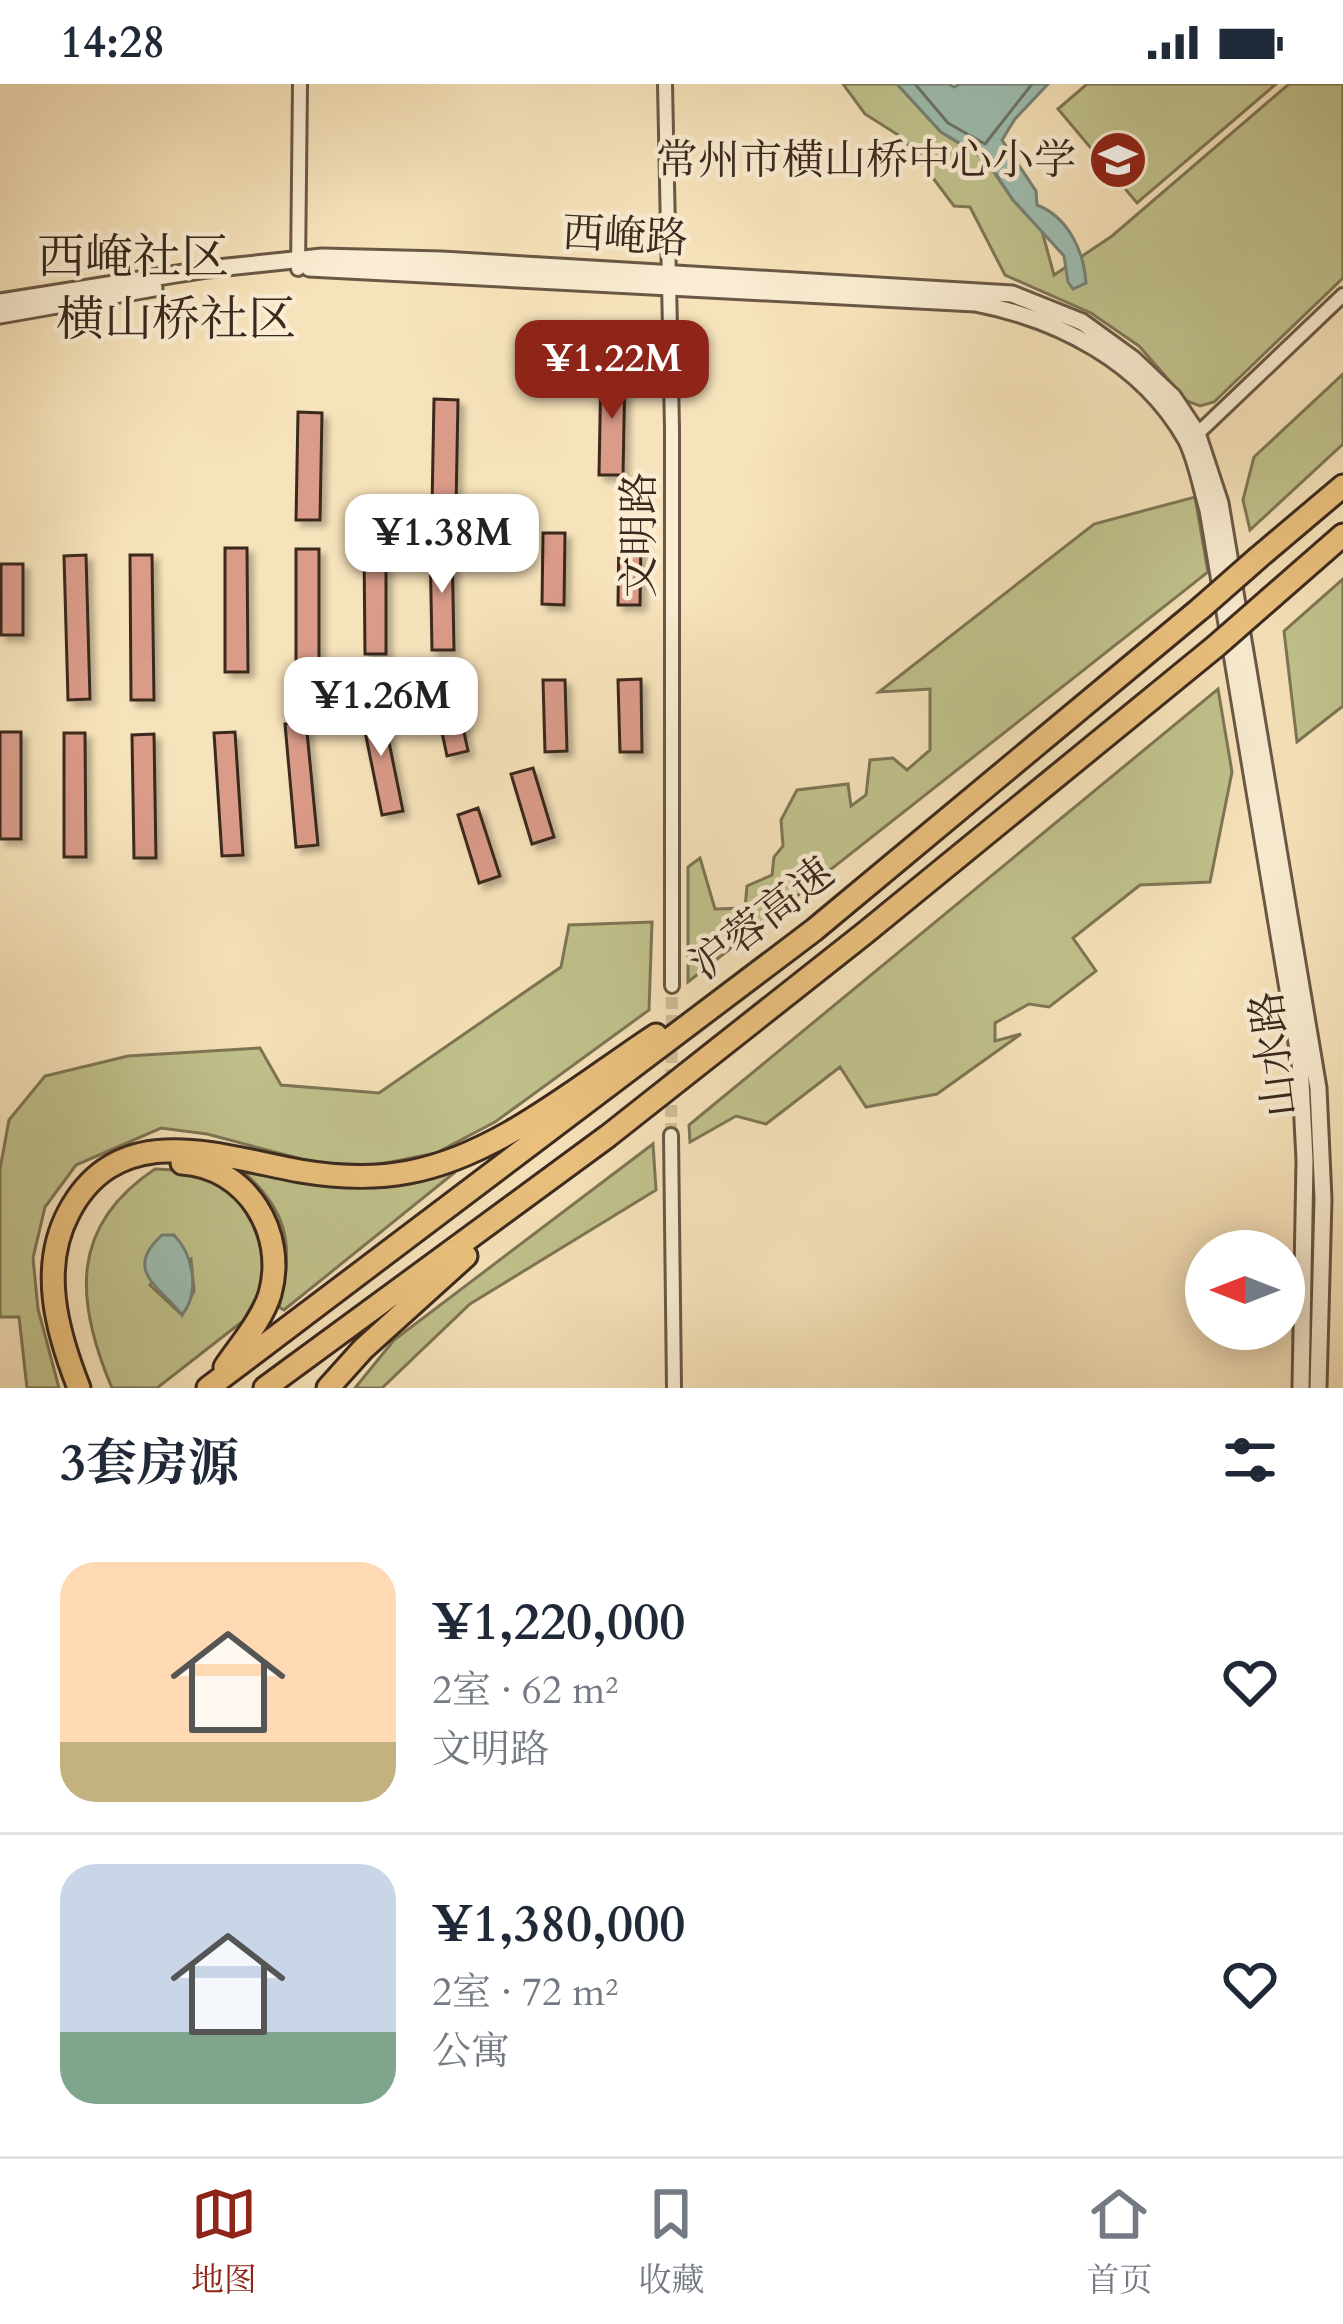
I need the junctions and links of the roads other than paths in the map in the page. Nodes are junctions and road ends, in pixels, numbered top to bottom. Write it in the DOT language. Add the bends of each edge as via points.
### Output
graph roads {
  1 [pos="300,84"];
  2 [pos="665,84"];
  3 [pos="298,264"];
  4 [pos="667,280"];
  5 [pos="1343,296"];
  6 [pos="0,302"];
  7 [pos="0,315"];
  8 [pos="1193,438"];
  9 [pos="1343,486"];
  10 [pos="1343,535"];
  11 [pos="814,930"];
  12 [pos="672,986"];
  13 [pos="671,1135"];
  14 [pos="524,1201"];
  15 [pos="77,1372"];
  16 [pos="212,1386"];
  17 [pos="93,1388"];
  18 [pos="265,1388"];
  19 [pos="328,1388"];
  20 [pos="674,1388"];
  21 [pos="1301,1388"];
  22 [pos="1318,1388"];
  1 -- 3 [label="street"];
  2 -- 4 [label="street, 文明路"];
  3 -- 4 [label="street, 西崦路" via="442,260"];
  3 -- 6 [label="street, 西崦路" via="208,269"];
  3 -- 7 [label="street, 西崦路"];
  4 -- 8 [label="street, 西崦路" via="1012,293 1082,322 1133,359 1173,398"];
  4 -- 12 [label="street, 文明路"];
  5 -- 8 [label="street"];
  8 -- 21 [label="street, 山水路" via="1300,1060"];
  8 -- 22 [label="street, 山水路" via="1220,503 1318,1088"];
  9 -- 11 [label="highway, 沪蓉高速, bridge"];
  10 -- 14 [label="highway, 沪蓉高速, bridge" via="865,934"];
  11 -- 15 [label="highway" via="527,1120 448,1160 412,1172 337,1176 166,1150 134,1154 104,1171 77,1197 53,1267 54,1302"];
  11 -- 16 [label="highway, 沪蓉高速"];
  13 -- 20 [label="street"];
  14 -- 18 [label="highway, 沪蓉高速"];
  14 -- 19 [label="highway"];
  15 -- 16 [label="highway" via="65,1268 87,1205 138,1166 201,1164 256,1203 276,1267 268,1299"];
  15 -- 17 [label="highway"];
}
